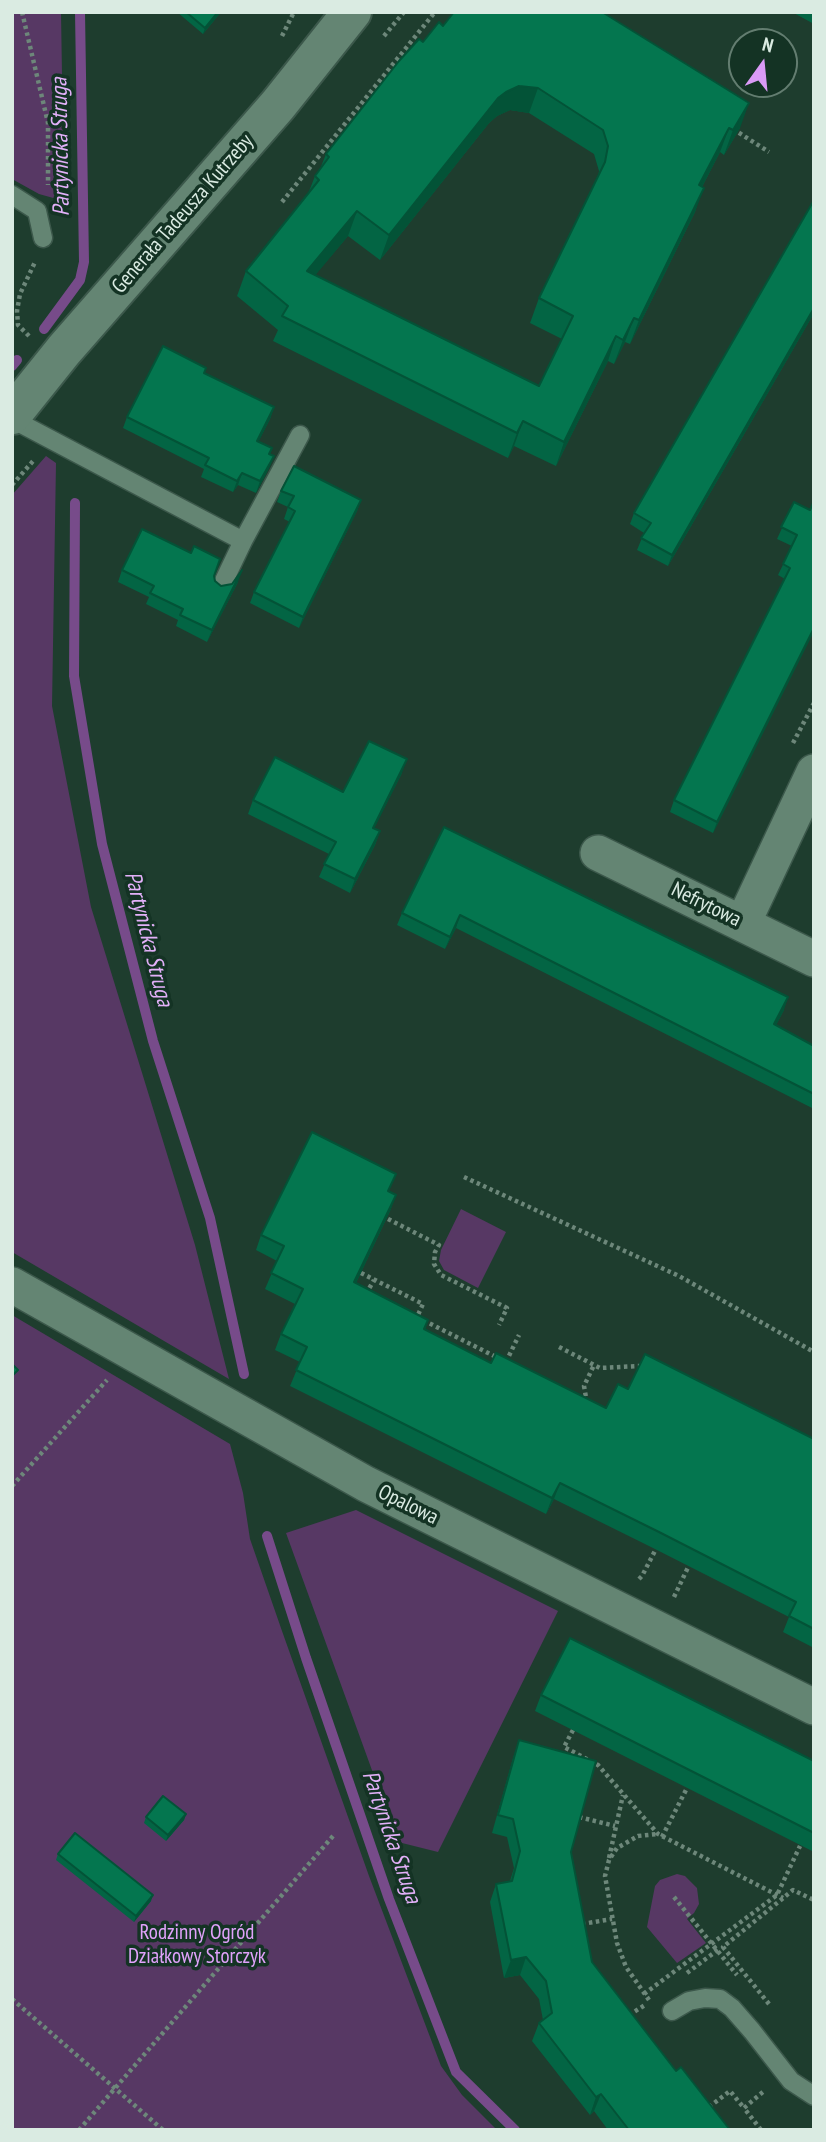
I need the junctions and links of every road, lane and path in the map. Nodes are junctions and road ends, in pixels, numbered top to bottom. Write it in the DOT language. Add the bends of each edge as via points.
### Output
graph roads {
  1 [pos="22,12"];
  2 [pos="294,12"];
  3 [pos="352,12"];
  4 [pos="435,12"];
  5 [pos="281,39"];
  6 [pos="728,125"];
  7 [pos="769,152"];
  8 [pos="12,195"];
  9 [pos="282,202"];
  10 [pos="37,211"];
  11 [pos="43,238"];
  12 [pos="56,360"];
  13 [pos="12,417"];
  14 [pos="300,435"];
  15 [pos="40,452"];
  16 [pos="12,485"];
  17 [pos="243,541"];
  18 [pos="221,587"];
  19 [pos="814,703"];
  20 [pos="802,761"];
  21 [pos="598,853"];
  22 [pos="743,923"];
  23 [pos="814,959"];
  24 [pos="464,1177"];
  25 [pos="388,1219"];
  26 [pos="361,1273"];
  27 [pos="374,1280"];
  28 [pos="12,1285"];
  29 [pos="360,1304"];
  30 [pos="499,1325"];
  31 [pos="519,1335"];
  32 [pos="559,1347"];
  33 [pos="814,1352"];
  34 [pos="506,1362"];
  35 [pos="594,1365"];
  36 [pos="651,1372"];
  37 [pos="500,1374"];
  38 [pos="107,1380"];
  39 [pos="588,1409"];
  40 [pos="12,1486"];
  41 [pos="660,1541"];
  42 [pos="696,1550"];
  43 [pos="634,1583"];
  44 [pos="673,1605"];
  45 [pos="814,1707"];
  46 [pos="573,1730"];
  47 [pos="687,1788"];
  48 [pos="624,1794"];
  49 [pos="579,1817"];
  50 [pos="615,1826"];
  51 [pos="660,1835"];
  52 [pos="333,1836"];
  53 [pos="800,1846"];
  54 [pos="609,1860"];
  55 [pos="777,1895"];
  56 [pos="674,1897"];
  57 [pos="783,1898"];
  58 [pos="814,1900"];
  59 [pos="612,1919"];
  60 [pos="575,1925"];
  61 [pos="712,1944"];
  62 [pos="729,1966"];
  63 [pos="645,1994"];
  64 [pos="12,1999"];
  65 [pos="769,2005"];
  66 [pos="672,2011"];
  67 [pos="619,2022"];
  68 [pos="114,2088"];
  69 [pos="766,2090"];
  70 [pos="814,2096"];
  71 [pos="744,2108"];
  72 [pos="704,2111"];
  73 [pos="79,2130"];
  74 [pos="163,2130"];
  75 [pos="761,2130"];
  1 -- 10 [label="path" via="48,123 48,193"];
  2 -- 5 [label="path"];
  3 -- 12 [label="street, Generała Tadeusza Kutrzeby" via="278,105"];
  4 -- 9 [label="path"];
  6 -- 7 [label="path"];
  8 -- 10 [label="lane"];
  10 -- 11 [label="lane"];
  11 -- 12 [label="path" via="20,294 18,325"];
  12 -- 13 [label="street, Generała Tadeusza Kutrzeby"];
  13 -- 17 [label="lane"];
  14 -- 17 [label="lane"];
  15 -- 16 [label="path"];
  17 -- 18 [label="lane"];
  19 -- 20 [label="path"];
  20 -- 22 [label="street"];
  21 -- 22 [label="street, Nefrytowa"];
  22 -- 23 [label="street, Nefrytowa"];
  24 -- 33 [label="path" via="679,1276"];
  25 -- 30 [label="path" via="439,1245 434,1264 441,1275 507,1308"];
  26 -- 27 [label="path"];
  27 -- 29 [label="path"];
  27 -- 34 [label="path" via="423,1304 417,1317"];
  28 -- 45 [label="street, Opalowa" via="366,1484"];
  31 -- 34 [label="path"];
  32 -- 35 [label="path"];
  34 -- 37 [label="path"];
  35 -- 36 [label="path" via="639,1366"];
  35 -- 39 [label="path" via="584,1386"];
  38 -- 40 [label="path"];
  41 -- 43 [label="path"];
  42 -- 44 [label="path" via="674,1593"];
  46 -- 48 [label="path" via="564,1747 598,1765"];
  47 -- 51 [label="path"];
  48 -- 50 [label="path"];
  48 -- 51 [label="path"];
  49 -- 50 [label="path"];
  50 -- 54 [label="path"];
  51 -- 54 [label="path" via="638,1836 617,1848"];
  51 -- 55 [label="path"];
  52 -- 68 [label="path"];
  53 -- 55 [label="path"];
  54 -- 59 [label="path" via="605,1876"];
  55 -- 57 [label="path"];
  55 -- 61 [label="path"];
  56 -- 61 [label="path"];
  57 -- 58 [label="path" via="793,1890"];
  57 -- 65 [label="path" via="723,1947"];
  59 -- 60 [label="path"];
  59 -- 63 [label="path" via="626,1967"];
  61 -- 62 [label="path"];
  61 -- 63 [label="path"];
  63 -- 67 [label="path" via="651,2001"];
  64 -- 68 [label="path"];
  66 -- 70 [label="lane" via="689,2001 720,1999 752,2031 790,2081"];
  68 -- 73 [label="path"];
  68 -- 74 [label="path"];
  69 -- 71 [label="path"];
  71 -- 72 [label="path" via="730,2091"];
  71 -- 75 [label="path"];
}
